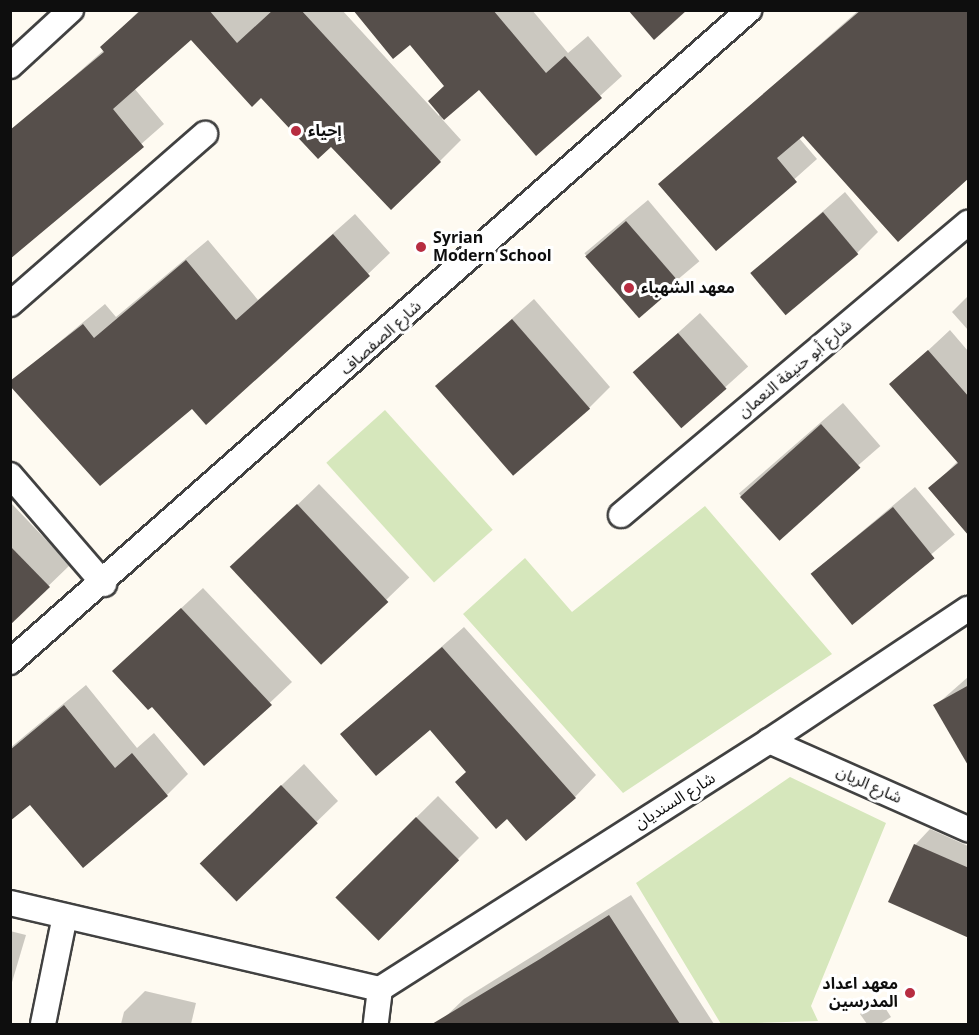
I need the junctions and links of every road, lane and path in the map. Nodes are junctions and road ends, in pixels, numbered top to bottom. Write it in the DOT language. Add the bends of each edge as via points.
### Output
graph roads {
  1 [pos="748,10"];
  2 [pos="63,13"];
  3 [pos="10,66"];
  4 [pos="205,134"];
  5 [pos="969,223"];
  6 [pos="10,304"];
  7 [pos="10,475"];
  8 [pos="621,516"];
  9 [pos="104,584"];
  10 [pos="969,609"];
  11 [pos="10,663"];
  12 [pos="769,741"];
  13 [pos="969,829"];
  14 [pos="10,903"];
  15 [pos="65,916"];
  16 [pos="380,989"];
  17 [pos="43,1024"];
  18 [pos="376,1024"];
  1 -- 9 [label="street, شارع الصفصاف"];
  2 -- 3 [label="street"];
  4 -- 6 [label="street"];
  5 -- 8 [label="street, شارع أبو حنيفة النعمان"];
  7 -- 9 [label="street"];
  9 -- 11 [label="street, شارع الصفصاف"];
  10 -- 12 [label="street, شارع السنديان"];
  12 -- 13 [label="street, شارع الريان"];
  12 -- 16 [label="street, شارع السنديان"];
  14 -- 15 [label="street"];
  15 -- 16 [label="street"];
  15 -- 17 [label="street"];
  16 -- 18 [label="street"];
}
